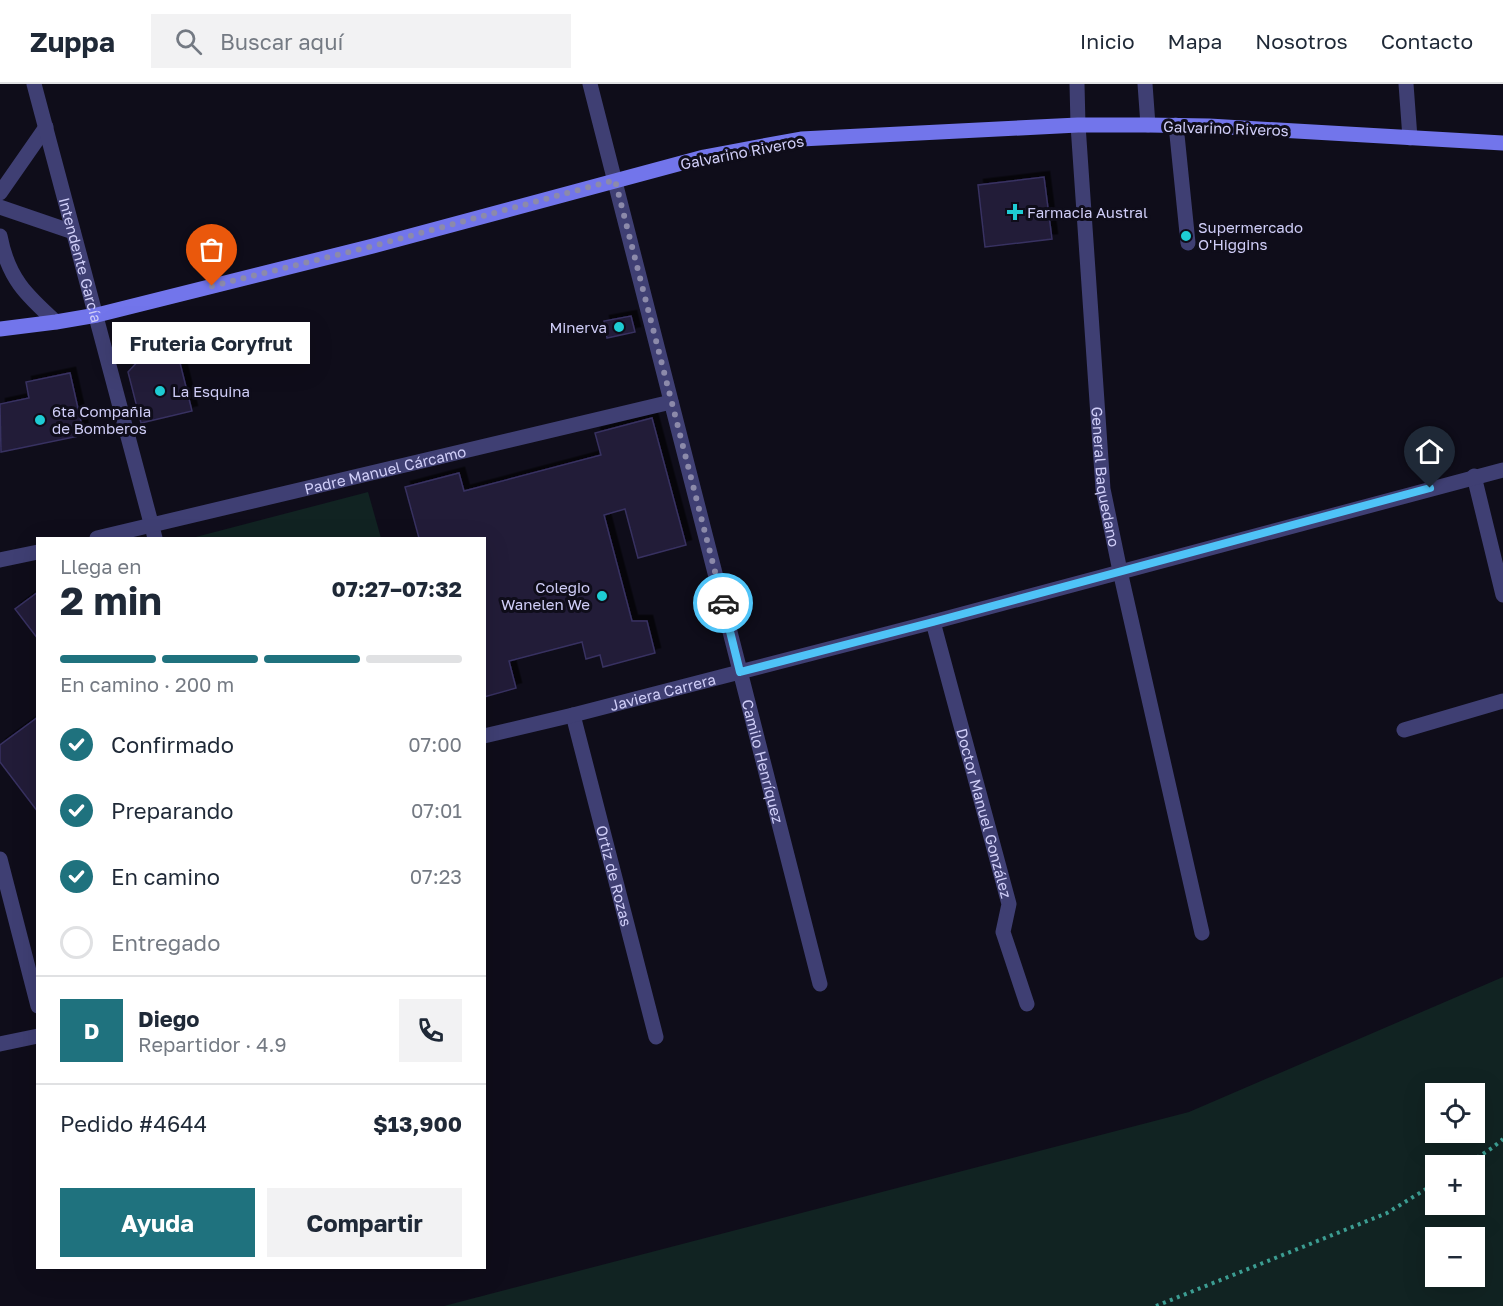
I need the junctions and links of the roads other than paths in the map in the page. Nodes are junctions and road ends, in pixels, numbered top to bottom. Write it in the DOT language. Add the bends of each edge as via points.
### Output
graph roads {
  1 [pos="34,84"];
  2 [pos="590,84"];
  3 [pos="1077,84"];
  4 [pos="1145,84"];
  5 [pos="1406,84"];
  6 [pos="1078,125"];
  7 [pos="1148,125"];
  8 [pos="1176,125"];
  9 [pos="45,127"];
  10 [pos="1410,138"];
  11 [pos="1503,143"];
  12 [pos="615,180"];
  13 [pos="0,193"];
  14 [pos="0,207"];
  15 [pos="73,232"];
  16 [pos="0,236"];
  17 [pos="1188,243"];
  18 [pos="97,315"];
  19 [pos="56,322"];
  20 [pos="0,329"];
  21 [pos="671,402"];
  22 [pos="1503,470"];
  23 [pos="1474,476"];
  24 [pos="153,532"];
  25 [pos="106,537"];
  26 [pos="36,552"];
  27 [pos="0,560"];
  28 [pos="1120,571"];
  29 [pos="1503,595"];
  30 [pos="933,622"];
  31 [pos="740,672"];
  32 [pos="1503,701"];
  33 [pos="573,715"];
  34 [pos="1404,730"];
  35 [pos="486,736"];
  36 [pos="0,859"];
  37 [pos="1202,933"];
  38 [pos="820,984"];
  39 [pos="36,998"];
  40 [pos="1028,1004"];
  41 [pos="36,1036"];
  42 [pos="656,1037"];
  43 [pos="0,1044"];
  1 -- 9 [label="street, Intendente García"];
  2 -- 12 [label="street, Camilo Henríquez"];
  3 -- 6 [label="street, General Baquedano"];
  4 -- 7 [label="street"];
  5 -- 10 [label="street"];
  6 -- 7 [label="main road, Galvarino Riveros"];
  6 -- 12 [label="main road, Galvarino Riveros" via="801,139 704,157"];
  6 -- 28 [label="street, General Baquedano" via="1103,489"];
  7 -- 8 [label="main road, Galvarino Riveros"];
  8 -- 10 [label="main road, Galvarino Riveros"];
  8 -- 17 [label="street"];
  9 -- 13 [label="street"];
  9 -- 15 [label="street, Intendente García"];
  10 -- 11 [label="main road, Galvarino Riveros"];
  12 -- 18 [label="main road, Galvarino Riveros"];
  12 -- 21 [label="street, Camilo Henríquez"];
  14 -- 15 [label="street"];
  15 -- 18 [label="street, Intendente García"];
  16 -- 19 [label="street" via="10,271"];
  18 -- 19 [label="main road, Galvarino Riveros"];
  18 -- 24 [label="street, Intendente García"];
  19 -- 20 [label="main road, Galvarino Riveros"];
  21 -- 24 [label="street, Padre Manuel Cárcamo"];
  21 -- 31 [label="street, Camilo Henríquez"];
  22 -- 23 [label="street, Javiera Carrera"];
  23 -- 28 [label="street, Javiera Carrera"];
  23 -- 29 [label="street"];
  24 -- 25 [label="street, Padre Manuel Cárcamo"];
  26 -- 27 [label="street"];
  28 -- 30 [label="street, Javiera Carrera"];
  28 -- 37 [label="street, General Baquedano"];
  30 -- 31 [label="street, Javiera Carrera"];
  30 -- 40 [label="street, Doctor Manuel González" via="1009,904 1003,932"];
  31 -- 33 [label="street, Javiera Carrera"];
  31 -- 38 [label="street, Camilo Henríquez"];
  32 -- 34 [label="street"];
  33 -- 35 [label="street, Javiera Carrera"];
  33 -- 42 [label="street, Ortiz de Rozas"];
  36 -- 39 [label="street"];
  41 -- 43 [label="street"];
}
